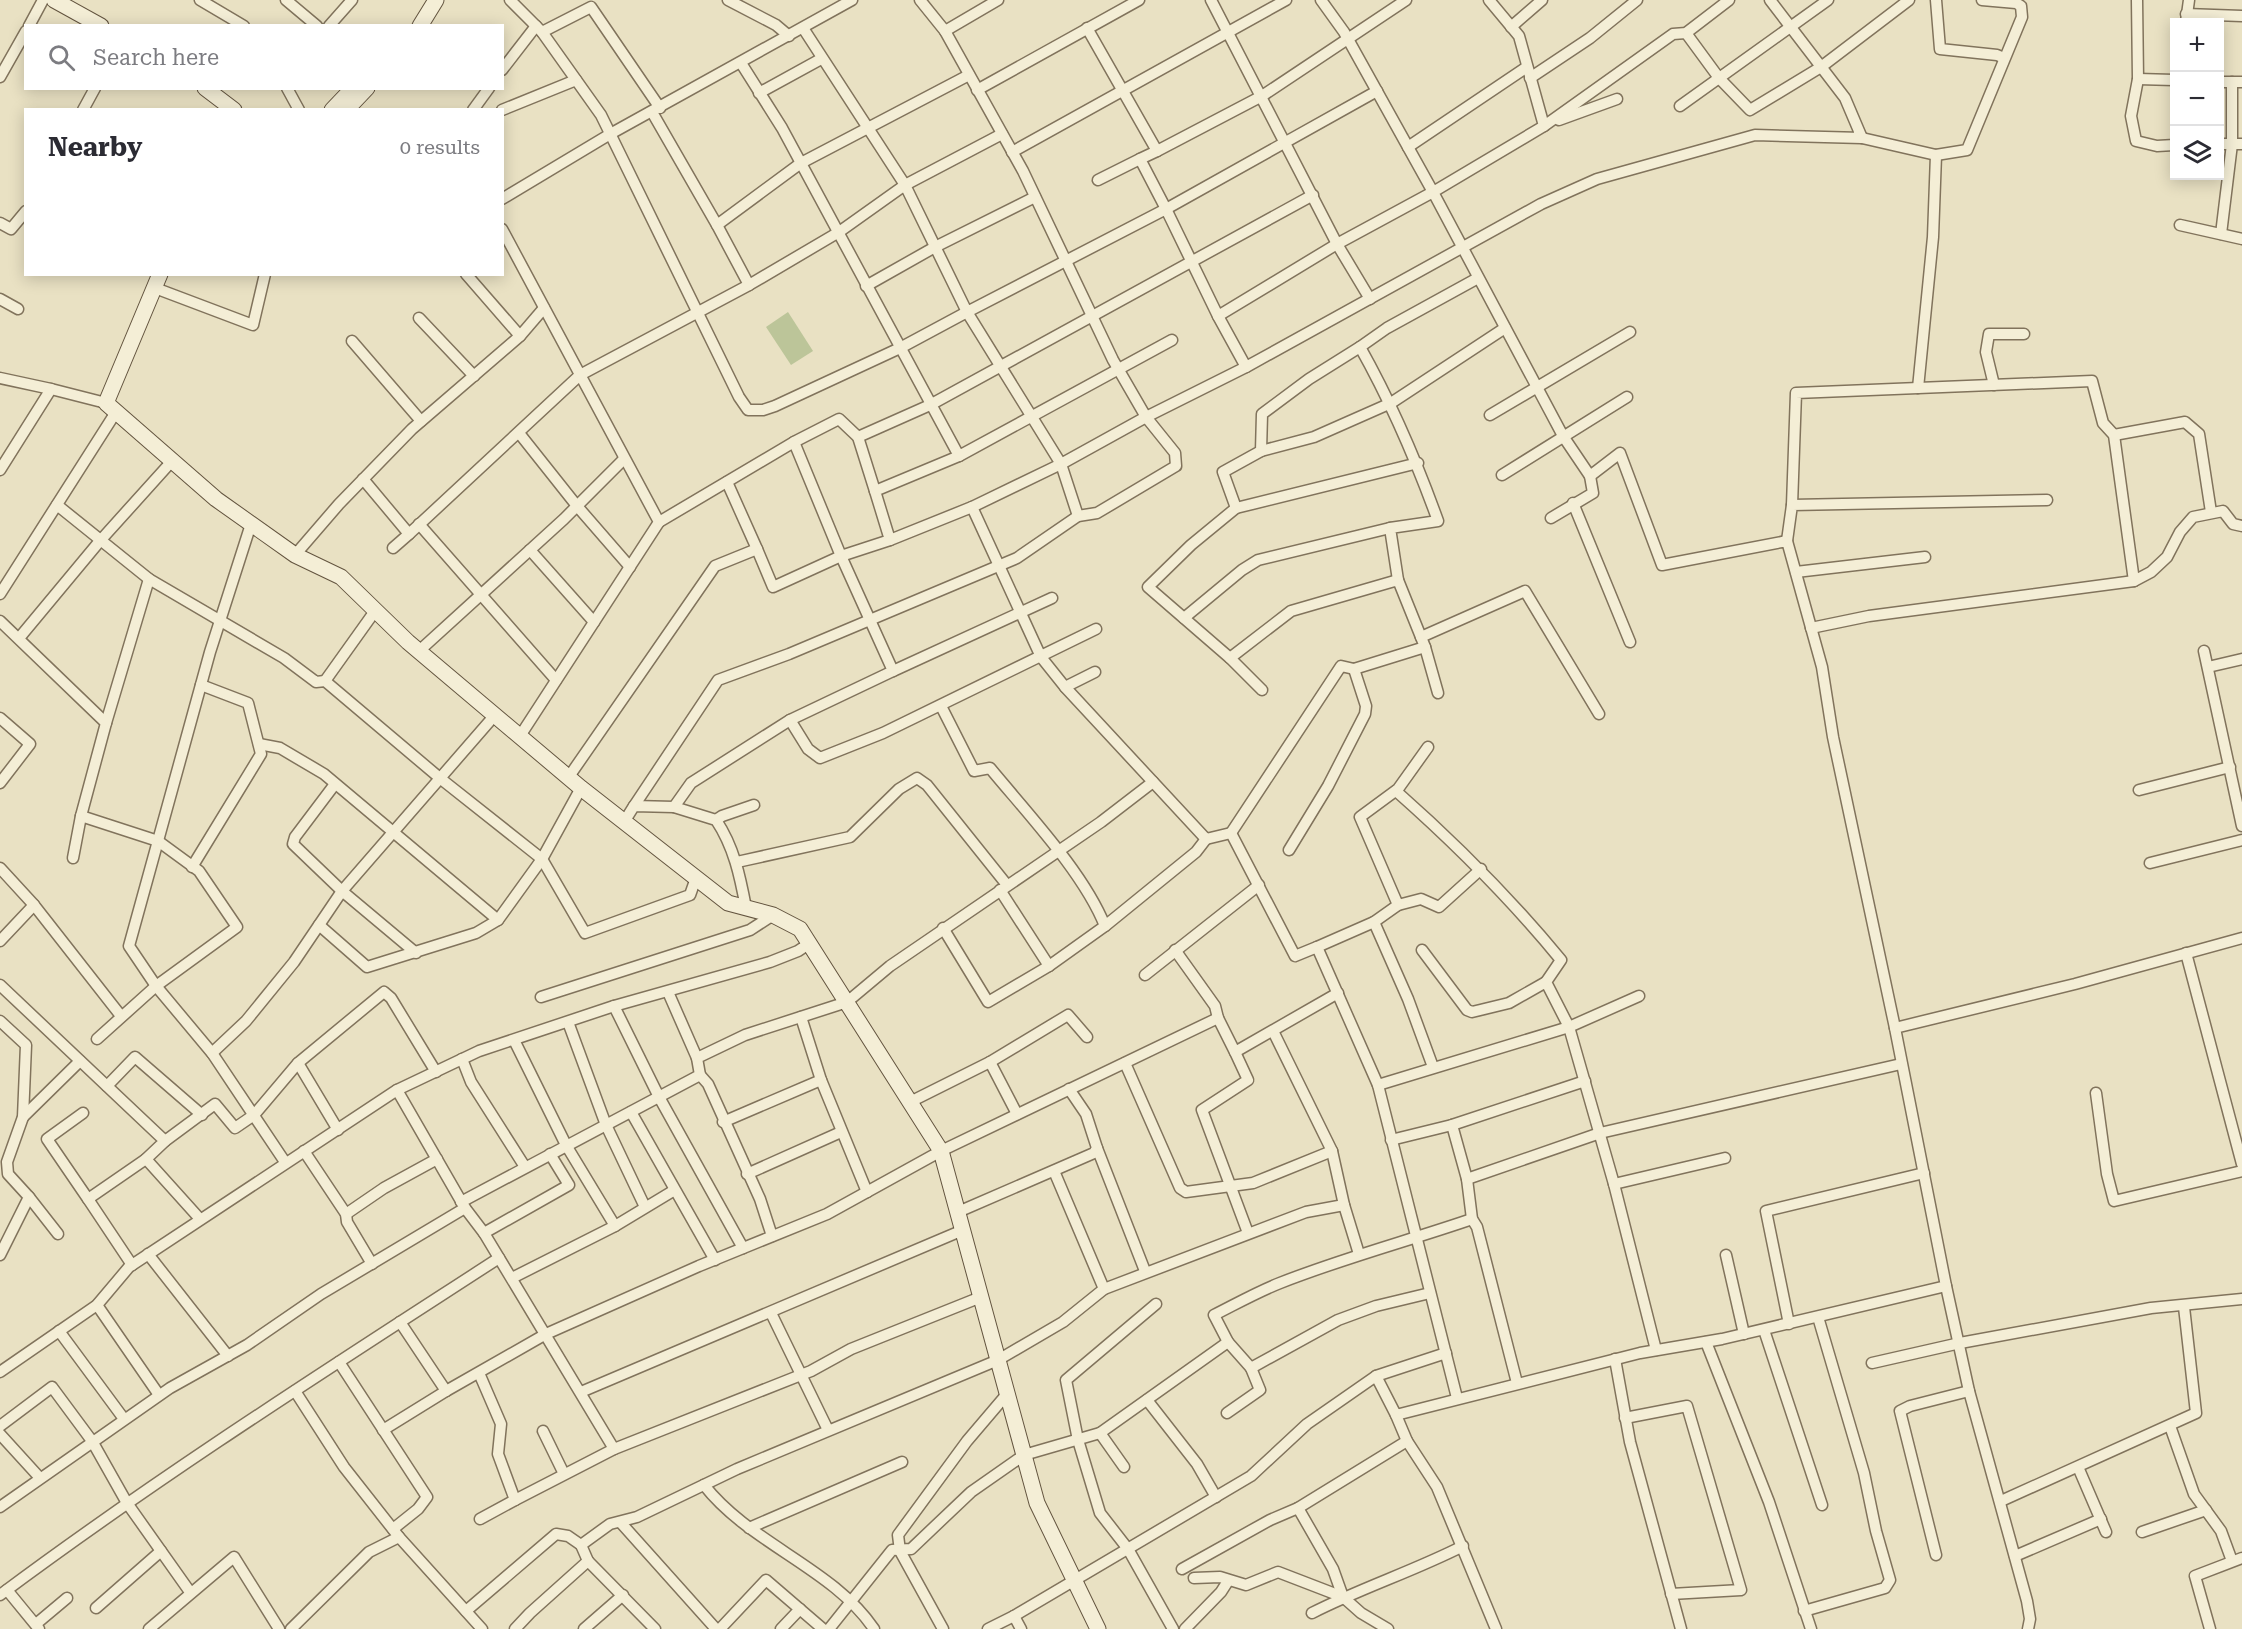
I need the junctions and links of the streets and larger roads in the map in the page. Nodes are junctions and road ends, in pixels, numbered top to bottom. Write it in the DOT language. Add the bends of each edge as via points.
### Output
graph roads {
  1 [pos="43,0"];
  2 [pos="54,0"];
  3 [pos="200,0"];
  4 [pos="286,0"];
  5 [pos="352,0"];
  6 [pos="426,0"];
  7 [pos="436,0"];
  8 [pos="510,0"];
  9 [pos="728,0"];
  10 [pos="852,0"];
  11 [pos="920,0"];
  12 [pos="998,0"];
  13 [pos="1139,0"];
  14 [pos="1211,0"];
  15 [pos="1286,0"];
  16 [pos="1321,0"];
  17 [pos="1406,0"];
  18 [pos="1489,0"];
  19 [pos="1542,0"];
  20 [pos="1637,0"];
  21 [pos="1729,0"];
  22 [pos="1770,0"];
  23 [pos="1828,0"];
  24 [pos="1909,0"];
  25 [pos="1936,0"];
  26 [pos="1982,0"];
  27 [pos="2137,0"];
  28 [pos="2189,0"];
  29 [pos="1122,4"];
  30 [pos="2242,16"];
  31 [pos="2186,18"];
  32 [pos="30,24"];
  33 [pos="96,24"];
  34 [pos="241,24"];
  35 [pos="315,24"];
  36 [pos="331,24"];
  37 [pos="411,24"];
  38 [pos="421,24"];
  39 [pos="1511,27"];
  40 [pos="803,28"];
  41 [pos="1088,28"];
  42 [pos="1790,28"];
  43 [pos="539,29"];
  44 [pos="945,31"];
  45 [pos="1686,33"];
  46 [pos="1229,34"];
  47 [pos="24,35"];
  48 [pos="789,36"];
  49 [pos="1348,38"];
  50 [pos="2004,58"];
  51 [pos="821,59"];
  52 [pos="741,63"];
  53 [pos="1821,67"];
  54 [pos="504,68"];
  55 [pos="1528,72"];
  56 [pos="969,75"];
  57 [pos="0,77"];
  58 [pos="1719,78"];
  59 [pos="2138,79"];
  60 [pos="576,80"];
  61 [pos="2170,80"];
  62 [pos="2237,82"];
  63 [pos="94,90"];
  64 [pos="208,90"];
  65 [pos="288,90"];
  66 [pos="351,90"];
  67 [pos="365,90"];
  68 [pos="488,90"];
  69 [pos="977,90"];
  70 [pos="1123,91"];
  71 [pos="1377,91"];
  72 [pos="759,93"];
  73 [pos="1262,96"];
  74 [pos="1617,99"];
  75 [pos="1680,106"];
  76 [pos="84,108"];
  77 [pos="231,108"];
  78 [pos="298,108"];
  79 [pos="335,108"];
  80 [pos="349,108"];
  81 [pos="474,108"];
  82 [pos="504,109"];
  83 [pos="656,110"];
  84 [pos="867,126"];
  85 [pos="1544,126"];
  86 [pos="612,134"];
  87 [pos="1002,134"];
  88 [pos="1862,138"];
  89 [pos="1287,143"];
  90 [pos="2237,144"];
  91 [pos="2170,145"];
  92 [pos="1408,147"];
  93 [pos="1157,151"];
  94 [pos="1012,152"];
  95 [pos="1936,155"];
  96 [pos="1140,159"];
  97 [pos="801,163"];
  98 [pos="1098,180"];
  99 [pos="905,185"];
  100 [pos="1433,192"];
  101 [pos="1313,195"];
  102 [pos="1035,197"];
  103 [pos="504,198"];
  104 [pos="1166,209"];
  105 [pos="24,213"];
  106 [pos="0,223"];
  107 [pos="717,225"];
  108 [pos="2180,225"];
  109 [pos="839,232"];
  110 [pos="504,233"];
  111 [pos="2221,234"];
  112 [pos="2242,239"];
  113 [pos="1337,244"];
  114 [pos="935,247"];
  115 [pos="1462,248"];
  116 [pos="1065,261"];
  117 [pos="1192,263"];
  118 [pos="265,276"];
  119 [pos="468,276"];
  120 [pos="1478,278"];
  121 [pos="158,281"];
  122 [pos="749,285"];
  123 [pos="866,286"];
  124 [pos="0,299"];
  125 [pos="1370,299"];
  126 [pos="544,308"];
  127 [pos="18,309"];
  128 [pos="699,312"];
  129 [pos="967,312"];
  130 [pos="1092,315"];
  131 [pos="1218,316"];
  132 [pos="419,318"];
  133 [pos="1505,328"];
  134 [pos="1630,332"];
  135 [pos="2024,334"];
  136 [pos="520,336"];
  137 [pos="1172,340"];
  138 [pos="352,341"];
  139 [pos="1360,347"];
  140 [pos="900,348"];
  141 [pos="1000,366"];
  142 [pos="1246,367"];
  143 [pos="1119,370"];
  144 [pos="580,375"];
  145 [pos="474,376"];
  146 [pos="0,378"];
  147 [pos="1994,385"];
  148 [pos="1537,387"];
  149 [pos="1918,388"];
  150 [pos="51,389"];
  151 [pos="1627,397"];
  152 [pos="1391,403"];
  153 [pos="930,405"];
  154 [pos="111,408"];
  155 [pos="1490,416"];
  156 [pos="1146,417"];
  157 [pos="1031,419"];
  158 [pos="420,421"];
  159 [pos="519,432"];
  160 [pos="2114,435"];
  161 [pos="1563,436"];
  162 [pos="858,437"];
  163 [pos="794,442"];
  164 [pos="1261,451"];
  165 [pos="959,456"];
  166 [pos="624,459"];
  167 [pos="172,461"];
  168 [pos="1061,464"];
  169 [pos="1418,464"];
  170 [pos="0,470"];
  171 [pos="1502,475"];
  172 [pos="1590,476"];
  173 [pos="363,479"];
  174 [pos="727,482"];
  175 [pos="875,491"];
  176 [pos="2047,500"];
  177 [pos="1573,503"];
  178 [pos="57,505"];
  179 [pos="1792,505"];
  180 [pos="577,506"];
  181 [pos="972,507"];
  182 [pos="1236,508"];
  183 [pos="2211,512"];
  184 [pos="1078,516"];
  185 [pos="1551,518"];
  186 [pos="660,522"];
  187 [pos="251,524"];
  188 [pos="419,524"];
  189 [pos="2242,526"];
  190 [pos="1390,528"];
  191 [pos="409,534"];
  192 [pos="890,540"];
  193 [pos="1787,541"];
  194 [pos="99,542"];
  195 [pos="393,548"];
  196 [pos="757,549"];
  197 [pos="530,550"];
  198 [pos="295,555"];
  199 [pos="841,556"];
  200 [pos="1925,557"];
  201 [pos="999,566"];
  202 [pos="630,567"];
  203 [pos="1796,572"];
  204 [pos="149,579"];
  205 [pos="1398,580"];
  206 [pos="2134,581"];
  207 [pos="0,594"];
  208 [pos="479,595"];
  209 [pos="1052,597"];
  210 [pos="375,611"];
  211 [pos="1018,612"];
  212 [pos="1184,618"];
  213 [pos="220,619"];
  214 [pos="869,619"];
  215 [pos="0,621"];
  216 [pos="594,622"];
  217 [pos="1811,628"];
  218 [pos="1096,629"];
  219 [pos="20,637"];
  220 [pos="1423,642"];
  221 [pos="1630,642"];
  222 [pos="419,651"];
  223 [pos="2204,651"];
  224 [pos="1041,657"];
  225 [pos="1230,658"];
  226 [pos="2242,659"];
  227 [pos="2208,667"];
  228 [pos="1354,669"];
  229 [pos="893,671"];
  230 [pos="1095,672"];
  231 [pos="556,680"];
  232 [pos="325,681"];
  233 [pos="201,685"];
  234 [pos="1065,687"];
  235 [pos="1262,690"];
  236 [pos="1438,693"];
  237 [pos="941,706"];
  238 [pos="1599,714"];
  239 [pos="495,715"];
  240 [pos="0,718"];
  241 [pos="790,720"];
  242 [pos="106,723"];
  243 [pos="520,736"];
  244 [pos="259,744"];
  245 [pos="1428,747"];
  246 [pos="2230,767"];
  247 [pos="568,778"];
  248 [pos="441,779"];
  249 [pos="1152,782"];
  250 [pos="0,783"];
  251 [pos="335,784"];
  252 [pos="581,788"];
  253 [pos="2139,790"];
  254 [pos="1396,791"];
  255 [pos="754,805"];
  256 [pos="634,806"];
  257 [pos="674,807"];
  258 [pos="81,816"];
  259 [pos="716,820"];
  260 [pos="624,822"];
  261 [pos="2242,826"];
  262 [pos="1231,832"];
  263 [pos="392,833"];
  264 [pos="1206,839"];
  265 [pos="2242,840"];
  266 [pos="159,841"];
  267 [pos="1289,850"];
  268 [pos="1058,851"];
  269 [pos="73,858"];
  270 [pos="542,859"];
  271 [pos="737,862"];
  272 [pos="2150,863"];
  273 [pos="192,867"];
  274 [pos="0,868"];
  275 [pos="1481,869"];
  276 [pos="696,878"];
  277 [pos="1258,885"];
  278 [pos="1003,887"];
  279 [pos="342,891"];
  280 [pos="34,905"];
  281 [pos="1398,905"];
  282 [pos="746,908"];
  283 [pos="773,915"];
  284 [pos="498,921"];
  285 [pos="1374,922"];
  286 [pos="319,925"];
  287 [pos="1105,927"];
  288 [pos="943,928"];
  289 [pos="2242,938"];
  290 [pos="0,941"];
  291 [pos="810,943"];
  292 [pos="1317,948"];
  293 [pos="1175,950"];
  294 [pos="1422,950"];
  295 [pos="417,953"];
  296 [pos="2186,953"];
  297 [pos="1049,966"];
  298 [pos="1145,975"];
  299 [pos="1546,982"];
  300 [pos="0,985"];
  301 [pos="156,986"];
  302 [pos="668,992"];
  303 [pos="1338,993"];
  304 [pos="1639,996"];
  305 [pos="542,997"];
  306 [pos="847,1002"];
  307 [pos="615,1006"];
  308 [pos="121,1016"];
  309 [pos="801,1017"];
  310 [pos="1218,1018"];
  311 [pos="0,1021"];
  312 [pos="567,1022"];
  313 [pos="1569,1027"];
  314 [pos="1895,1028"];
  315 [pos="1273,1031"];
  316 [pos="1087,1037"];
  317 [pos="97,1039"];
  318 [pos="514,1040"];
  319 [pos="1235,1052"];
  320 [pos="212,1053"];
  321 [pos="697,1058"];
  322 [pos="462,1059"];
  323 [pos="80,1061"];
  324 [pos="990,1062"];
  325 [pos="298,1063"];
  326 [pos="1125,1063"];
  327 [pos="1901,1064"];
  328 [pos="1433,1067"];
  329 [pos="436,1072"];
  330 [pos="700,1075"];
  331 [pos="821,1080"];
  332 [pos="1585,1081"];
  333 [pos="1378,1085"];
  334 [pos="106,1086"];
  335 [pos="1070,1089"];
  336 [pos="397,1090"];
  337 [pos="2096,1093"];
  338 [pos="659,1096"];
  339 [pos="910,1102"];
  340 [pos="631,1112"];
  341 [pos="83,1113"];
  342 [pos="1017,1114"];
  343 [pos="202,1115"];
  344 [pos="254,1115"];
  345 [pos="23,1117"];
  346 [pos="723,1122"];
  347 [pos="606,1125"];
  348 [pos="1452,1125"];
  349 [pos="338,1130"];
  350 [pos="841,1132"];
  351 [pos="1600,1133"];
  352 [pos="1391,1140"];
  353 [pos="165,1142"];
  354 [pos="566,1145"];
  355 [pos="1097,1149"];
  356 [pos="304,1151"];
  357 [pos="940,1151"];
  358 [pos="1332,1151"];
  359 [pos="550,1154"];
  360 [pos="1725,1158"];
  361 [pos="146,1159"];
  362 [pos="437,1159"];
  363 [pos="285,1162"];
  364 [pos="2242,1164"];
  365 [pos="525,1167"];
  366 [pos="1054,1171"];
  367 [pos="2242,1171"];
  368 [pos="1924,1173"];
  369 [pos="747,1174"];
  370 [pos="1467,1179"];
  371 [pos="1614,1184"];
  372 [pos="1231,1185"];
  373 [pos="673,1191"];
  374 [pos="867,1192"];
  375 [pos="29,1197"];
  376 [pos="88,1199"];
  377 [pos="463,1205"];
  378 [pos="1344,1205"];
  379 [pos="645,1207"];
  380 [pos="958,1212"];
  381 [pos="346,1214"];
  382 [pos="200,1219"];
  383 [pos="1472,1219"];
  384 [pos="615,1226"];
  385 [pos="963,1230"];
  386 [pos="484,1233"];
  387 [pos="1248,1233"];
  388 [pos="58,1234"];
  389 [pos="772,1236"];
  390 [pos="1416,1239"];
  391 [pos="743,1248"];
  392 [pos="148,1254"];
  393 [pos="1359,1254"];
  394 [pos="0,1255"];
  395 [pos="1726,1255"];
  396 [pos="499,1257"];
  397 [pos="715,1260"];
  398 [pos="372,1264"];
  399 [pos="132,1265"];
  400 [pos="1145,1271"];
  401 [pos="512,1278"];
  402 [pos="1946,1286"];
  403 [pos="1104,1289"];
  404 [pos="1430,1293"];
  405 [pos="981,1297"];
  406 [pos="2242,1299"];
  407 [pos="1156,1304"];
  408 [pos="97,1305"];
  409 [pos="2184,1306"];
  410 [pos="771,1313"];
  411 [pos="1818,1317"];
  412 [pos="400,1322"];
  413 [pos="1789,1324"];
  414 [pos="1764,1329"];
  415 [pos="59,1331"];
  416 [pos="546,1334"];
  417 [pos="1744,1334"];
  418 [pos="1228,1342"];
  419 [pos="1706,1342"];
  420 [pos="1960,1343"];
  421 [pos="1656,1350"];
  422 [pos="1446,1353"];
  423 [pos="228,1356"];
  424 [pos="1615,1359"];
  425 [pos="998,1360"];
  426 [pos="339,1362"];
  427 [pos="1872,1363"];
  428 [pos="1251,1368"];
  429 [pos="0,1372"];
  430 [pos="479,1373"];
  431 [pos="802,1374"];
  432 [pos="1376,1376"];
  433 [pos="1517,1383"];
  434 [pos="295,1391"];
  435 [pos="446,1391"];
  436 [pos="1969,1391"];
  437 [pos="581,1392"];
  438 [pos="1007,1394"];
  439 [pos="159,1395"];
  440 [pos="1457,1398"];
  441 [pos="1147,1400"];
  442 [pos="1227,1413"];
  443 [pos="1396,1414"];
  444 [pos="1625,1418"];
  445 [pos="124,1419"];
  446 [pos="0,1426"];
  447 [pos="2170,1426"];
  448 [pos="383,1430"];
  449 [pos="828,1430"];
  450 [pos="543,1431"];
  451 [pos="1100,1433"];
  452 [pos="0,1434"];
  453 [pos="1077,1440"];
  454 [pos="92,1441"];
  455 [pos="1407,1441"];
  456 [pos="614,1449"];
  457 [pos="1024,1455"];
  458 [pos="902,1462"];
  459 [pos="1124,1467"];
  460 [pos="2078,1467"];
  461 [pos="564,1474"];
  462 [pos="40,1478"];
  463 [pos="704,1485"];
  464 [pos="1216,1497"];
  465 [pos="515,1500"];
  466 [pos="2001,1501"];
  467 [pos="127,1503"];
  468 [pos="1822,1505"];
  469 [pos="0,1507"];
  470 [pos="1298,1508"];
  471 [pos="2206,1510"];
  472 [pos="480,1519"];
  473 [pos="2101,1519"];
  474 [pos="621,1523"];
  475 [pos="749,1528"];
  476 [pos="2106,1532"];
  477 [pos="2142,1532"];
  478 [pos="396,1533"];
  479 [pos="581,1545"];
  480 [pos="1463,1546"];
  481 [pos="1128,1549"];
  482 [pos="161,1551"];
  483 [pos="900,1551"];
  484 [pos="1936,1555"];
  485 [pos="2015,1556"];
  486 [pos="2237,1560"];
  487 [pos="588,1561"];
  488 [pos="1182,1569"];
  489 [pos="1194,1578"];
  490 [pos="1074,1581"];
  491 [pos="1228,1581"];
  492 [pos="4,1592"];
  493 [pos="190,1592"];
  494 [pos="1671,1594"];
  495 [pos="622,1595"];
  496 [pos="1343,1597"];
  497 [pos="67,1598"];
  498 [pos="850,1601"];
  499 [pos="96,1608"];
  500 [pos="800,1609"];
  501 [pos="466,1611"];
  502 [pos="1804,1611"];
  503 [pos="1312,1613"];
  504 [pos="1014,1616"];
  505 [pos="37,1627"];
  506 [pos="652,1628"];
  507 [pos="1384,1628"];
  508 [pos="149,1629"];
  509 [pos="279,1629"];
  510 [pos="291,1629"];
  511 [pos="482,1629"];
  512 [pos="515,1629"];
  513 [pos="584,1629"];
  514 [pos="718,1629"];
  515 [pos="781,1629"];
  516 [pos="823,1629"];
  517 [pos="829,1629"];
  518 [pos="874,1629"];
  519 [pos="943,1629"];
  520 [pos="988,1629"];
  521 [pos="1021,1629"];
  522 [pos="1098,1629"];
  523 [pos="1173,1629"];
  524 [pos="1185,1629"];
  525 [pos="1496,1629"];
  526 [pos="1681,1629"];
  527 [pos="1810,1629"];
  528 [pos="2028,1629"];
  529 [pos="2210,1629"];
  1 -- 32 [label="street"];
  2 -- 33 [label="street"];
  3 -- 34 [label="street"];
  4 -- 35 [label="street"];
  5 -- 36 [label="street"];
  6 -- 37 [label="street"];
  7 -- 38 [label="street"];
  8 -- 43 [label="street"];
  9 -- 48 [label="street"];
  10 -- 40 [label="street"];
  11 -- 44 [label="street"];
  12 -- 44 [label="street"];
  13 -- 29 [label="street"];
  14 -- 46 [label="street"];
  15 -- 46 [label="street"];
  16 -- 49 [label="street"];
  17 -- 49 [label="street"];
  18 -- 39 [label="street"];
  19 -- 39 [label="street"];
  20 -- 55 [label="street" via="1590,38"];
  21 -- 45 [label="street"];
  22 -- 42 [label="street"];
  23 -- 42 [label="street"];
  24 -- 53 [label="street"];
  25 -- 50 [label="street" via="1940,49"];
  26 -- 50 [label="street" via="2021,6 2020,26"];
  27 -- 59 [label="street"];
  28 -- 31 [label="street"];
  29 -- 41 [label="street"];
  30 -- 31 [label="street"];
  39 -- 55 [label="street" via="1519,36"];
  40 -- 48 [label="street"];
  40 -- 51 [label="street"];
  41 -- 69 [label="street"];
  41 -- 70 [label="street"];
  42 -- 53 [label="street"];
  42 -- 58 [label="street"];
  43 -- 54 [label="street"];
  43 -- 60 [label="street"];
  43 -- 83 [label="street" via="591,7"];
  44 -- 56 [label="street"];
  45 -- 58 [label="street"];
  45 -- 85 [label="street" via="1673,34"];
  46 -- 70 [label="street"];
  46 -- 73 [label="street"];
  47 -- 57 [label="street"];
  48 -- 52 [label="street"];
  49 -- 71 [label="street"];
  49 -- 73 [label="street"];
  50 -- 95 [label="street" via="1967,150"];
  51 -- 72 [label="street"];
  51 -- 84 [label="street"];
  52 -- 72 [label="street"];
  52 -- 83 [label="street"];
  53 -- 58 [label="street" via="1750,110"];
  53 -- 88 [label="street" via="1845,98"];
  55 -- 85 [label="street"];
  55 -- 92 [label="street"];
  56 -- 69 [label="street"];
  56 -- 84 [label="street"];
  58 -- 75 [label="street"];
  59 -- 61 [label="street"];
  59 -- 91 [label="street" via="2131,116 2136,141"];
  60 -- 82 [label="street"];
  60 -- 86 [label="street"];
  62 -- 90 [label="street"];
  63 -- 76 [label="street"];
  64 -- 77 [label="street"];
  65 -- 78 [label="street"];
  66 -- 79 [label="street"];
  67 -- 80 [label="street"];
  68 -- 81 [label="street"];
  69 -- 87 [label="street"];
  70 -- 93 [label="street"];
  70 -- 94 [label="street"];
  71 -- 89 [label="street"];
  71 -- 92 [label="street"];
  72 -- 97 [label="street"];
  73 -- 89 [label="street"];
  73 -- 93 [label="street"];
  74 -- 85 [label="street"];
  83 -- 86 [label="street"];
  83 -- 107 [label="street"];
  84 -- 97 [label="street"];
  84 -- 99 [label="street"];
  85 -- 100 [label="street"];
  86 -- 103 [label="street"];
  86 -- 128 [label="street"];
  87 -- 94 [label="street"];
  87 -- 99 [label="street"];
  88 -- 95 [label="street"];
  88 -- 115 [label="street" via="1755,135 1676,155 1597,179 1541,204"];
  89 -- 101 [label="street"];
  89 -- 104 [label="street"];
  90 -- 111 [label="street"];
  92 -- 100 [label="street"];
  93 -- 96 [label="street"];
  94 -- 102 [label="street"];
  95 -- 149 [label="street" via="1933,237"];
  96 -- 98 [label="street"];
  96 -- 104 [label="street"];
  97 -- 107 [label="street"];
  97 -- 109 [label="street"];
  99 -- 109 [label="street"];
  99 -- 114 [label="street"];
  100 -- 113 [label="street"];
  100 -- 115 [label="street"];
  101 -- 113 [label="street"];
  101 -- 117 [label="street"];
  102 -- 114 [label="street"];
  102 -- 116 [label="street"];
  104 -- 116 [label="street"];
  104 -- 117 [label="street"];
  105 -- 106 [label="street" via="11,229"];
  107 -- 122 [label="street"];
  108 -- 111 [label="street"];
  109 -- 122 [label="street"];
  109 -- 123 [label="street"];
  110 -- 126 [label="street"];
  111 -- 112 [label="street"];
  113 -- 125 [label="street"];
  113 -- 131 [label="street"];
  114 -- 123 [label="street"];
  114 -- 129 [label="street"];
  115 -- 120 [label="street"];
  115 -- 125 [label="street"];
  116 -- 129 [label="street"];
  116 -- 130 [label="street"];
  117 -- 130 [label="street"];
  117 -- 131 [label="street"];
  118 -- 121 [label="street" via="253,325"];
  119 -- 136 [label="street"];
  120 -- 133 [label="street"];
  120 -- 139 [label="street"];
  121 -- 154 [label="street"];
  122 -- 128 [label="street"];
  123 -- 140 [label="street"];
  124 -- 127 [label="street"];
  125 -- 142 [label="street"];
  126 -- 136 [label="street"];
  126 -- 144 [label="street"];
  128 -- 140 [label="street" via="748,410 776,406"];
  128 -- 144 [label="street"];
  129 -- 140 [label="street"];
  129 -- 141 [label="street"];
  130 -- 141 [label="street"];
  130 -- 143 [label="street"];
  131 -- 142 [label="street"];
  132 -- 145 [label="street"];
  133 -- 148 [label="street"];
  133 -- 152 [label="street"];
  134 -- 148 [label="street"];
  135 -- 147 [label="street" via="1989,334 1986,352"];
  136 -- 145 [label="street"];
  137 -- 143 [label="street"];
  138 -- 158 [label="street"];
  139 -- 152 [label="street"];
  139 -- 164 [label="street" via="1262,414"];
  140 -- 153 [label="street"];
  141 -- 153 [label="street"];
  141 -- 157 [label="street"];
  142 -- 156 [label="street"];
  143 -- 156 [label="street"];
  143 -- 157 [label="street"];
  144 -- 159 [label="street"];
  144 -- 166 [label="street"];
  145 -- 158 [label="street"];
  146 -- 150 [label="street"];
  147 -- 149 [label="street"];
  147 -- 160 [label="street" via="2092,381 2103,423"];
  148 -- 155 [label="street"];
  148 -- 161 [label="street"];
  149 -- 179 [label="street" via="1796,393"];
  150 -- 154 [label="street"];
  150 -- 170 [label="street"];
  151 -- 161 [label="street"];
  152 -- 164 [label="street" via="1314,437"];
  152 -- 169 [label="street"];
  153 -- 162 [label="street"];
  153 -- 165 [label="street"];
  154 -- 167 [label="street"];
  154 -- 178 [label="street"];
  156 -- 168 [label="street"];
  156 -- 184 [label="street" via="1175,453 1176,466 1097,513"];
  157 -- 165 [label="street"];
  157 -- 168 [label="street"];
  158 -- 173 [label="street"];
  159 -- 180 [label="street"];
  159 -- 188 [label="street"];
  160 -- 183 [label="street" via="2185,422 2199,434"];
  160 -- 206 [label="street"];
  161 -- 171 [label="street"];
  161 -- 172 [label="street"];
  162 -- 163 [label="street" via="839,419"];
  162 -- 175 [label="street"];
  163 -- 174 [label="street"];
  163 -- 199 [label="street"];
  164 -- 182 [label="street" via="1223,472"];
  165 -- 175 [label="street"];
  166 -- 180 [label="street"];
  166 -- 186 [label="street"];
  167 -- 187 [label="street"];
  167 -- 194 [label="street"];
  168 -- 181 [label="street"];
  168 -- 184 [label="street"];
  169 -- 182 [label="street"];
  169 -- 190 [label="street" via="1438,521"];
  172 -- 177 [label="street" via="1593,493"];
  172 -- 193 [label="street" via="1620,453 1662,565"];
  173 -- 191 [label="street"];
  173 -- 198 [label="street"];
  174 -- 186 [label="street"];
  174 -- 196 [label="street"];
  175 -- 192 [label="street"];
  176 -- 179 [label="street"];
  177 -- 185 [label="street"];
  177 -- 221 [label="street"];
  178 -- 194 [label="street"];
  178 -- 207 [label="street"];
  179 -- 193 [label="street"];
  180 -- 197 [label="street"];
  180 -- 202 [label="street"];
  181 -- 192 [label="street"];
  181 -- 201 [label="street"];
  182 -- 212 [label="street" via="1148,587"];
  183 -- 189 [label="street" via="2223,511 2233,524"];
  183 -- 206 [label="street" via="2193,517 2167,556 2151,572"];
  184 -- 201 [label="street"];
  186 -- 202 [label="street"];
  187 -- 198 [label="street"];
  187 -- 213 [label="street"];
  188 -- 191 [label="street"];
  188 -- 208 [label="street"];
  190 -- 205 [label="street"];
  190 -- 212 [label="street" via="1258,560"];
  191 -- 195 [label="street"];
  192 -- 199 [label="street"];
  193 -- 203 [label="street"];
  194 -- 204 [label="street"];
  194 -- 219 [label="street"];
  196 -- 199 [label="street" via="773,587"];
  196 -- 247 [label="street" via="715,566"];
  197 -- 208 [label="street"];
  197 -- 216 [label="street"];
  198 -- 210 [label="street" via="341,577"];
  199 -- 214 [label="street"];
  200 -- 203 [label="street"];
  201 -- 211 [label="street"];
  201 -- 214 [label="street"];
  202 -- 216 [label="street"];
  203 -- 217 [label="street"];
  204 -- 213 [label="street"];
  204 -- 242 [label="street"];
  205 -- 220 [label="street"];
  205 -- 225 [label="street" via="1291,611"];
  206 -- 217 [label="street" via="1902,611"];
  208 -- 222 [label="street"];
  208 -- 231 [label="street"];
  209 -- 211 [label="street"];
  210 -- 222 [label="street"];
  210 -- 232 [label="street"];
  211 -- 224 [label="street"];
  211 -- 229 [label="street"];
  212 -- 225 [label="street"];
  213 -- 232 [label="street" via="316,682"];
  213 -- 233 [label="street"];
  214 -- 229 [label="street"];
  214 -- 256 [label="street" via="718,680"];
  215 -- 219 [label="street"];
  216 -- 231 [label="street"];
  217 -- 314 [label="street"];
  218 -- 224 [label="street"];
  219 -- 242 [label="street"];
  220 -- 228 [label="street"];
  220 -- 236 [label="street"];
  220 -- 238 [label="street" via="1525,591"];
  222 -- 239 [label="street"];
  223 -- 227 [label="street"];
  224 -- 234 [label="street"];
  224 -- 237 [label="street"];
  225 -- 235 [label="street"];
  226 -- 227 [label="street"];
  227 -- 246 [label="street"];
  228 -- 262 [label="street" via="1341,666"];
  228 -- 267 [label="street" via="1365,714"];
  229 -- 241 [label="street"];
  230 -- 234 [label="street"];
  231 -- 243 [label="street"];
  232 -- 248 [label="street"];
  233 -- 244 [label="street" via="248,703"];
  233 -- 266 [label="street"];
  234 -- 249 [label="street"];
  237 -- 241 [label="street" via="820,758 808,750"];
  237 -- 268 [label="street" via="974,771 990,768"];
  239 -- 243 [label="street"];
  239 -- 248 [label="street"];
  240 -- 250 [label="street" via="30,744"];
  241 -- 257 [label="street" via="691,783"];
  242 -- 258 [label="street"];
  243 -- 247 [label="street"];
  244 -- 251 [label="street" via="280,748"];
  244 -- 273 [label="street" via="261,754"];
  245 -- 254 [label="street"];
  246 -- 253 [label="street"];
  246 -- 261 [label="street"];
  247 -- 252 [label="street"];
  248 -- 263 [label="street"];
  248 -- 270 [label="street"];
  249 -- 264 [label="street"];
  249 -- 268 [label="street"];
  251 -- 263 [label="street"];
  251 -- 279 [label="street" via="293,844"];
  252 -- 260 [label="street"];
  252 -- 270 [label="street"];
  254 -- 275 [label="street"];
  254 -- 281 [label="street" via="1360,817"];
  255 -- 259 [label="street"];
  256 -- 257 [label="street"];
  256 -- 260 [label="street"];
  257 -- 259 [label="street"];
  258 -- 266 [label="street"];
  258 -- 269 [label="street"];
  259 -- 271 [label="street"];
  260 -- 276 [label="street"];
  262 -- 264 [label="street"];
  262 -- 277 [label="street"];
  263 -- 279 [label="street"];
  263 -- 284 [label="street"];
  264 -- 287 [label="street" via="1196,852"];
  265 -- 272 [label="street"];
  266 -- 273 [label="street"];
  266 -- 301 [label="street" via="129,946"];
  268 -- 278 [label="street"];
  268 -- 287 [label="street"];
  270 -- 276 [label="street" via="585,933 690,895"];
  270 -- 284 [label="street"];
  271 -- 278 [label="street" via="850,837 899,789 917,778 927,785"];
  271 -- 282 [label="street"];
  273 -- 301 [label="street" via="199,871 237,927"];
  274 -- 280 [label="street"];
  275 -- 281 [label="street" via="1439,907 1421,899"];
  275 -- 299 [label="street" via="1561,960"];
  276 -- 282 [label="street" via="728,903"];
  277 -- 292 [label="street" via="1295,956"];
  277 -- 293 [label="street"];
  278 -- 288 [label="street"];
  278 -- 297 [label="street"];
  279 -- 286 [label="street"];
  279 -- 295 [label="street"];
  280 -- 290 [label="street"];
  280 -- 308 [label="street"];
  281 -- 285 [label="street"];
  282 -- 283 [label="street"];
  283 -- 291 [label="street" via="800,929"];
  283 -- 305 [label="street" via="750,930"];
  284 -- 295 [label="street" via="476,933"];
  285 -- 292 [label="street"];
  285 -- 328 [label="street"];
  286 -- 295 [label="street" via="367,967"];
  286 -- 320 [label="street" via="246,1021"];
  287 -- 297 [label="street"];
  288 -- 297 [label="street" via="988,1002"];
  288 -- 306 [label="street"];
  289 -- 296 [label="street"];
  291 -- 302 [label="street" via="770,962"];
  291 -- 306 [label="street"];
  292 -- 303 [label="street"];
  293 -- 298 [label="street"];
  293 -- 310 [label="street" via="1215,1005"];
  294 -- 299 [label="street" via="1472,1012 1509,1003"];
  296 -- 314 [label="street"];
  296 -- 364 [label="street"];
  299 -- 313 [label="street"];
  300 -- 323 [label="street"];
  301 -- 308 [label="street"];
  301 -- 320 [label="street"];
  302 -- 307 [label="street"];
  302 -- 321 [label="street"];
  303 -- 315 [label="street"];
  303 -- 333 [label="street"];
  304 -- 313 [label="street"];
  306 -- 309 [label="street"];
  306 -- 339 [label="street"];
  307 -- 312 [label="street"];
  307 -- 338 [label="street"];
  308 -- 317 [label="street"];
  309 -- 321 [label="street" via="745,1035"];
  309 -- 331 [label="street"];
  310 -- 319 [label="street"];
  310 -- 326 [label="street"];
  311 -- 345 [label="street" via="26,1045"];
  312 -- 318 [label="street"];
  312 -- 347 [label="street"];
  313 -- 328 [label="street"];
  313 -- 332 [label="street"];
  314 -- 327 [label="street"];
  315 -- 319 [label="street"];
  315 -- 358 [label="street"];
  316 -- 324 [label="street" via="1068,1015"];
  318 -- 322 [label="street"];
  318 -- 354 [label="street"];
  319 -- 372 [label="street" via="1248,1080 1202,1110"];
  320 -- 344 [label="street"];
  321 -- 330 [label="street"];
  322 -- 329 [label="street"];
  322 -- 365 [label="street" via="471,1082"];
  323 -- 334 [label="street"];
  323 -- 345 [label="street"];
  324 -- 339 [label="street"];
  324 -- 342 [label="street"];
  325 -- 329 [label="street" via="384,992"];
  325 -- 344 [label="street"];
  325 -- 349 [label="street"];
  326 -- 335 [label="street"];
  326 -- 372 [label="street" via="1180,1188 1186,1192"];
  327 -- 351 [label="street"];
  327 -- 368 [label="street"];
  328 -- 333 [label="street"];
  329 -- 336 [label="street"];
  330 -- 338 [label="street"];
  330 -- 346 [label="street" via="708,1084"];
  331 -- 346 [label="street"];
  331 -- 350 [label="street"];
  332 -- 348 [label="street"];
  332 -- 351 [label="street"];
  333 -- 352 [label="street"];
  334 -- 343 [label="street" via="135,1057"];
  334 -- 353 [label="street"];
  335 -- 342 [label="street"];
  335 -- 355 [label="street" via="1086,1114"];
  336 -- 349 [label="street"];
  336 -- 362 [label="street"];
  337 -- 367 [label="street" via="2114,1201"];
  338 -- 340 [label="street"];
  338 -- 391 [label="street"];
  339 -- 357 [label="street"];
  340 -- 347 [label="street"];
  340 -- 373 [label="street"];
  341 -- 376 [label="street" via="47,1139"];
  342 -- 357 [label="street"];
  343 -- 344 [label="street" via="215,1104 235,1128"];
  343 -- 353 [label="street"];
  344 -- 363 [label="street"];
  345 -- 375 [label="street" via="7,1162 8,1174"];
  346 -- 369 [label="street"];
  347 -- 354 [label="street"];
  347 -- 379 [label="street"];
  348 -- 352 [label="street"];
  348 -- 370 [label="street"];
  349 -- 356 [label="street"];
  350 -- 369 [label="street"];
  350 -- 374 [label="street"];
  351 -- 370 [label="street"];
  351 -- 371 [label="street"];
  352 -- 390 [label="street"];
  353 -- 361 [label="street"];
  354 -- 359 [label="street"];
  354 -- 384 [label="street"];
  355 -- 366 [label="street"];
  355 -- 400 [label="street"];
  356 -- 363 [label="street"];
  356 -- 381 [label="street"];
  357 -- 374 [label="street"];
  357 -- 380 [label="street"];
  358 -- 372 [label="street" via="1253,1183"];
  358 -- 378 [label="street"];
  359 -- 365 [label="street"];
  359 -- 386 [label="street" via="569,1185"];
  360 -- 371 [label="street"];
  361 -- 376 [label="street"];
  361 -- 382 [label="street"];
  362 -- 377 [label="street"];
  362 -- 381 [label="street"];
  363 -- 382 [label="street"];
  365 -- 377 [label="street"];
  366 -- 380 [label="street"];
  366 -- 403 [label="street"];
  368 -- 402 [label="street"];
  368 -- 413 [label="street" via="1766,1211"];
  369 -- 389 [label="street"];
  370 -- 383 [label="street"];
  371 -- 421 [label="street"];
  372 -- 387 [label="street"];
  373 -- 379 [label="street"];
  373 -- 397 [label="street"];
  374 -- 389 [label="street" via="827,1214"];
  375 -- 388 [label="street"];
  375 -- 394 [label="street"];
  376 -- 399 [label="street"];
  377 -- 386 [label="street"];
  377 -- 398 [label="street"];
  378 -- 387 [label="street" via="1306,1212"];
  378 -- 393 [label="street"];
  379 -- 384 [label="street"];
  380 -- 385 [label="street"];
  381 -- 398 [label="street"];
  382 -- 392 [label="street"];
  383 -- 390 [label="street"];
  383 -- 433 [label="street"];
  384 -- 401 [label="street"];
  385 -- 405 [label="street"];
  385 -- 410 [label="street"];
  386 -- 396 [label="street"];
  387 -- 400 [label="street"];
  389 -- 391 [label="street"];
  390 -- 393 [label="street"];
  390 -- 404 [label="street"];
  391 -- 397 [label="street"];
  392 -- 399 [label="street"];
  392 -- 423 [label="street"];
  393 -- 418 [label="street" via="1278,1284 1214,1315"];
  395 -- 417 [label="street"];
  396 -- 401 [label="street"];
  396 -- 412 [label="street"];
  397 -- 416 [label="street"];
  398 -- 423 [label="street"];
  399 -- 408 [label="street"];
  400 -- 403 [label="street"];
  401 -- 416 [label="street"];
  402 -- 411 [label="street"];
  402 -- 420 [label="street"];
  403 -- 425 [label="street" via="1063,1322"];
  404 -- 422 [label="street"];
  404 -- 428 [label="street" via="1338,1320"];
  405 -- 425 [label="street"];
  405 -- 431 [label="street" via="851,1349"];
  406 -- 409 [label="street"];
  407 -- 453 [label="street" via="1066,1380"];
  408 -- 415 [label="street"];
  408 -- 439 [label="street"];
  409 -- 420 [label="street" via="2151,1308"];
  409 -- 447 [label="street" via="2196,1413"];
  410 -- 431 [label="street"];
  410 -- 437 [label="street"];
  411 -- 413 [label="street"];
  411 -- 502 [label="street" via="1864,1473 1890,1580 1885,1588"];
  412 -- 426 [label="street"];
  412 -- 435 [label="street"];
  413 -- 414 [label="street"];
  414 -- 417 [label="street"];
  414 -- 468 [label="street"];
  415 -- 429 [label="street"];
  415 -- 445 [label="street"];
  416 -- 430 [label="street"];
  416 -- 437 [label="street"];
  417 -- 419 [label="street"];
  418 -- 428 [label="street"];
  418 -- 441 [label="street"];
  419 -- 421 [label="street"];
  419 -- 502 [label="street" via="1769,1502"];
  420 -- 427 [label="street"];
  420 -- 436 [label="street"];
  421 -- 424 [label="street"];
  422 -- 432 [label="street"];
  422 -- 440 [label="street"];
  423 -- 439 [label="street"];
  424 -- 433 [label="street"];
  424 -- 444 [label="street"];
  425 -- 438 [label="street"];
  425 -- 449 [label="street"];
  426 -- 434 [label="street"];
  426 -- 448 [label="street"];
  428 -- 442 [label="street" via="1260,1390"];
  430 -- 435 [label="street"];
  430 -- 465 [label="street" via="501,1424 498,1454"];
  431 -- 449 [label="street"];
  431 -- 456 [label="street"];
  432 -- 443 [label="street"];
  432 -- 464 [label="street" via="1307,1424 1251,1476"];
  433 -- 440 [label="street"];
  434 -- 467 [label="street"];
  434 -- 478 [label="street" via="344,1467"];
  435 -- 448 [label="street"];
  436 -- 466 [label="street" via="1996,1495"];
  436 -- 484 [label="street" via="1900,1412"];
  437 -- 456 [label="street"];
  438 -- 457 [label="street"];
  438 -- 483 [label="street" via="898,1535"];
  439 -- 445 [label="street"];
  440 -- 443 [label="street"];
  441 -- 451 [label="street"];
  441 -- 464 [label="street" via="1197,1464"];
  443 -- 455 [label="street"];
  444 -- 494 [label="street"];
  444 -- 494 [label="street" via="1688,1406 1741,1590"];
  445 -- 454 [label="street"];
  446 -- 454 [label="street" via="52,1387"];
  447 -- 460 [label="street"];
  447 -- 471 [label="street" via="2194,1494"];
  448 -- 478 [label="street" via="427,1497"];
  449 -- 463 [label="street"];
  450 -- 461 [label="street"];
  451 -- 453 [label="street"];
  451 -- 459 [label="street"];
  452 -- 462 [label="street"];
  453 -- 457 [label="street"];
  453 -- 481 [label="street" via="1100,1513"];
  454 -- 462 [label="street"];
  454 -- 467 [label="street"];
  455 -- 470 [label="street"];
  455 -- 480 [label="street" via="1437,1487"];
  456 -- 461 [label="street"];
  457 -- 483 [label="street" via="971,1492 911,1549"];
  457 -- 490 [label="street" via="1037,1503"];
  458 -- 475 [label="street"];
  460 -- 466 [label="street"];
  460 -- 473 [label="street"];
  461 -- 465 [label="street"];
  462 -- 469 [label="street"];
  463 -- 474 [label="street"];
  463 -- 475 [label="street"];
  464 -- 481 [label="street"];
  465 -- 472 [label="street"];
  466 -- 485 [label="street"];
  467 -- 482 [label="street"];
  467 -- 492 [label="street"];
  470 -- 488 [label="street"];
  470 -- 496 [label="street" via="1334,1569"];
  471 -- 477 [label="street"];
  471 -- 486 [label="street"];
  473 -- 476 [label="street"];
  473 -- 485 [label="street"];
  474 -- 479 [label="street" via="610,1524"];
  474 -- 514 [label="street"];
  475 -- 498 [label="street"];
  478 -- 501 [label="street"];
  478 -- 510 [label="street" via="369,1552"];
  479 -- 487 [label="street"];
  479 -- 501 [label="street" via="568,1536 556,1534"];
  480 -- 496 [label="street"];
  480 -- 525 [label="street"];
  481 -- 490 [label="street"];
  481 -- 523 [label="street"];
  482 -- 493 [label="street"];
  482 -- 499 [label="street"];
  483 -- 498 [label="street" via="892,1550"];
  483 -- 519 [label="street"];
  485 -- 528 [label="street" via="2030,1619"];
  486 -- 529 [label="street" via="2195,1576"];
  487 -- 495 [label="street"];
  487 -- 512 [label="street"];
  489 -- 491 [label="street" via="1220,1577"];
  490 -- 504 [label="street"];
  490 -- 522 [label="street"];
  491 -- 496 [label="street" via="1246,1585 1278,1572"];
  491 -- 524 [label="street"];
  492 -- 505 [label="street"];
  493 -- 508 [label="street"];
  493 -- 509 [label="street" via="234,1557"];
  494 -- 526 [label="street"];
  495 -- 506 [label="street"];
  495 -- 513 [label="street"];
  496 -- 503 [label="street"];
  496 -- 507 [label="street"];
  497 -- 505 [label="street"];
  498 -- 517 [label="street"];
  498 -- 518 [label="street" via="861,1609"];
  500 -- 514 [label="street" via="766,1580"];
  500 -- 515 [label="street"];
  500 -- 516 [label="street"];
  501 -- 511 [label="street"];
  502 -- 527 [label="street"];
  504 -- 520 [label="street"];
  504 -- 521 [label="street"];
}
